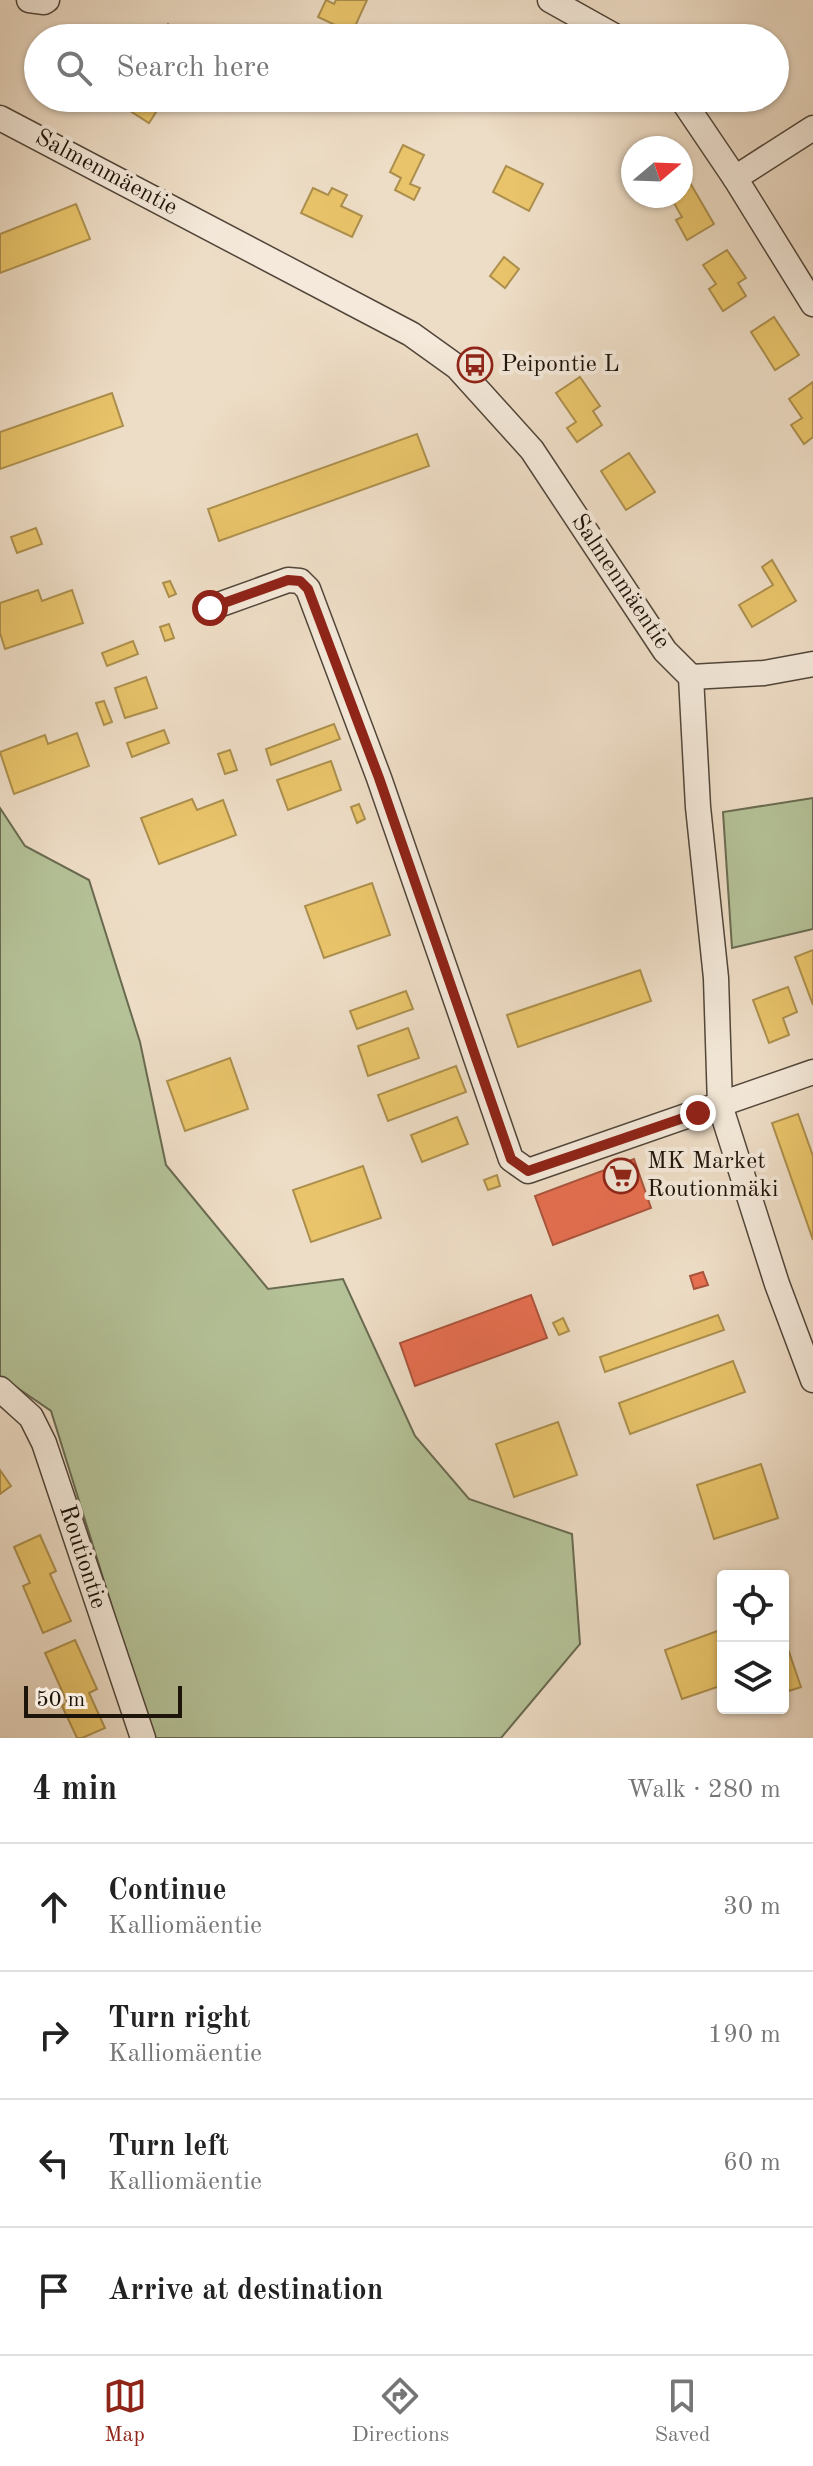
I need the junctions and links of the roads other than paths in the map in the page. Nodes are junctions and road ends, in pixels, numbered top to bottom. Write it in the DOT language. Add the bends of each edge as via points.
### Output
graph roads {
  1 [pos="29,0"];
  2 [pos="47,0"];
  3 [pos="550,0"];
  4 [pos="593,24"];
  5 [pos="690,112"];
  6 [pos="0,118"];
  7 [pos="813,128"];
  8 [pos="735,178"];
  9 [pos="813,304"];
  10 [pos="210,608"];
  11 [pos="813,664"];
  12 [pos="691,677"];
  13 [pos="813,1072"];
  14 [pos="720,1105"];
  15 [pos="813,1380"];
  16 [pos="0,1389"];
  17 [pos="143,1738"];
  1 -- 2 [label="street"];
  3 -- 4 [label="street"];
  5 -- 8 [label="street"];
  6 -- 12 [label="street, Salmenmäentie" via="411,334 457,367 532,450 665,651"];
  7 -- 8 [label="street"];
  8 -- 9 [label="street"];
  10 -- 14 [label="street" via="288,580 300,581 308,589 511,1159 528,1171"];
  11 -- 12 [label="street"];
  12 -- 14 [label="street" via="716,978"];
  13 -- 14 [label="street"];
  14 -- 15 [label="street"];
  16 -- 17 [label="street, Routiontie" via="31,1417 44,1443"];
}
